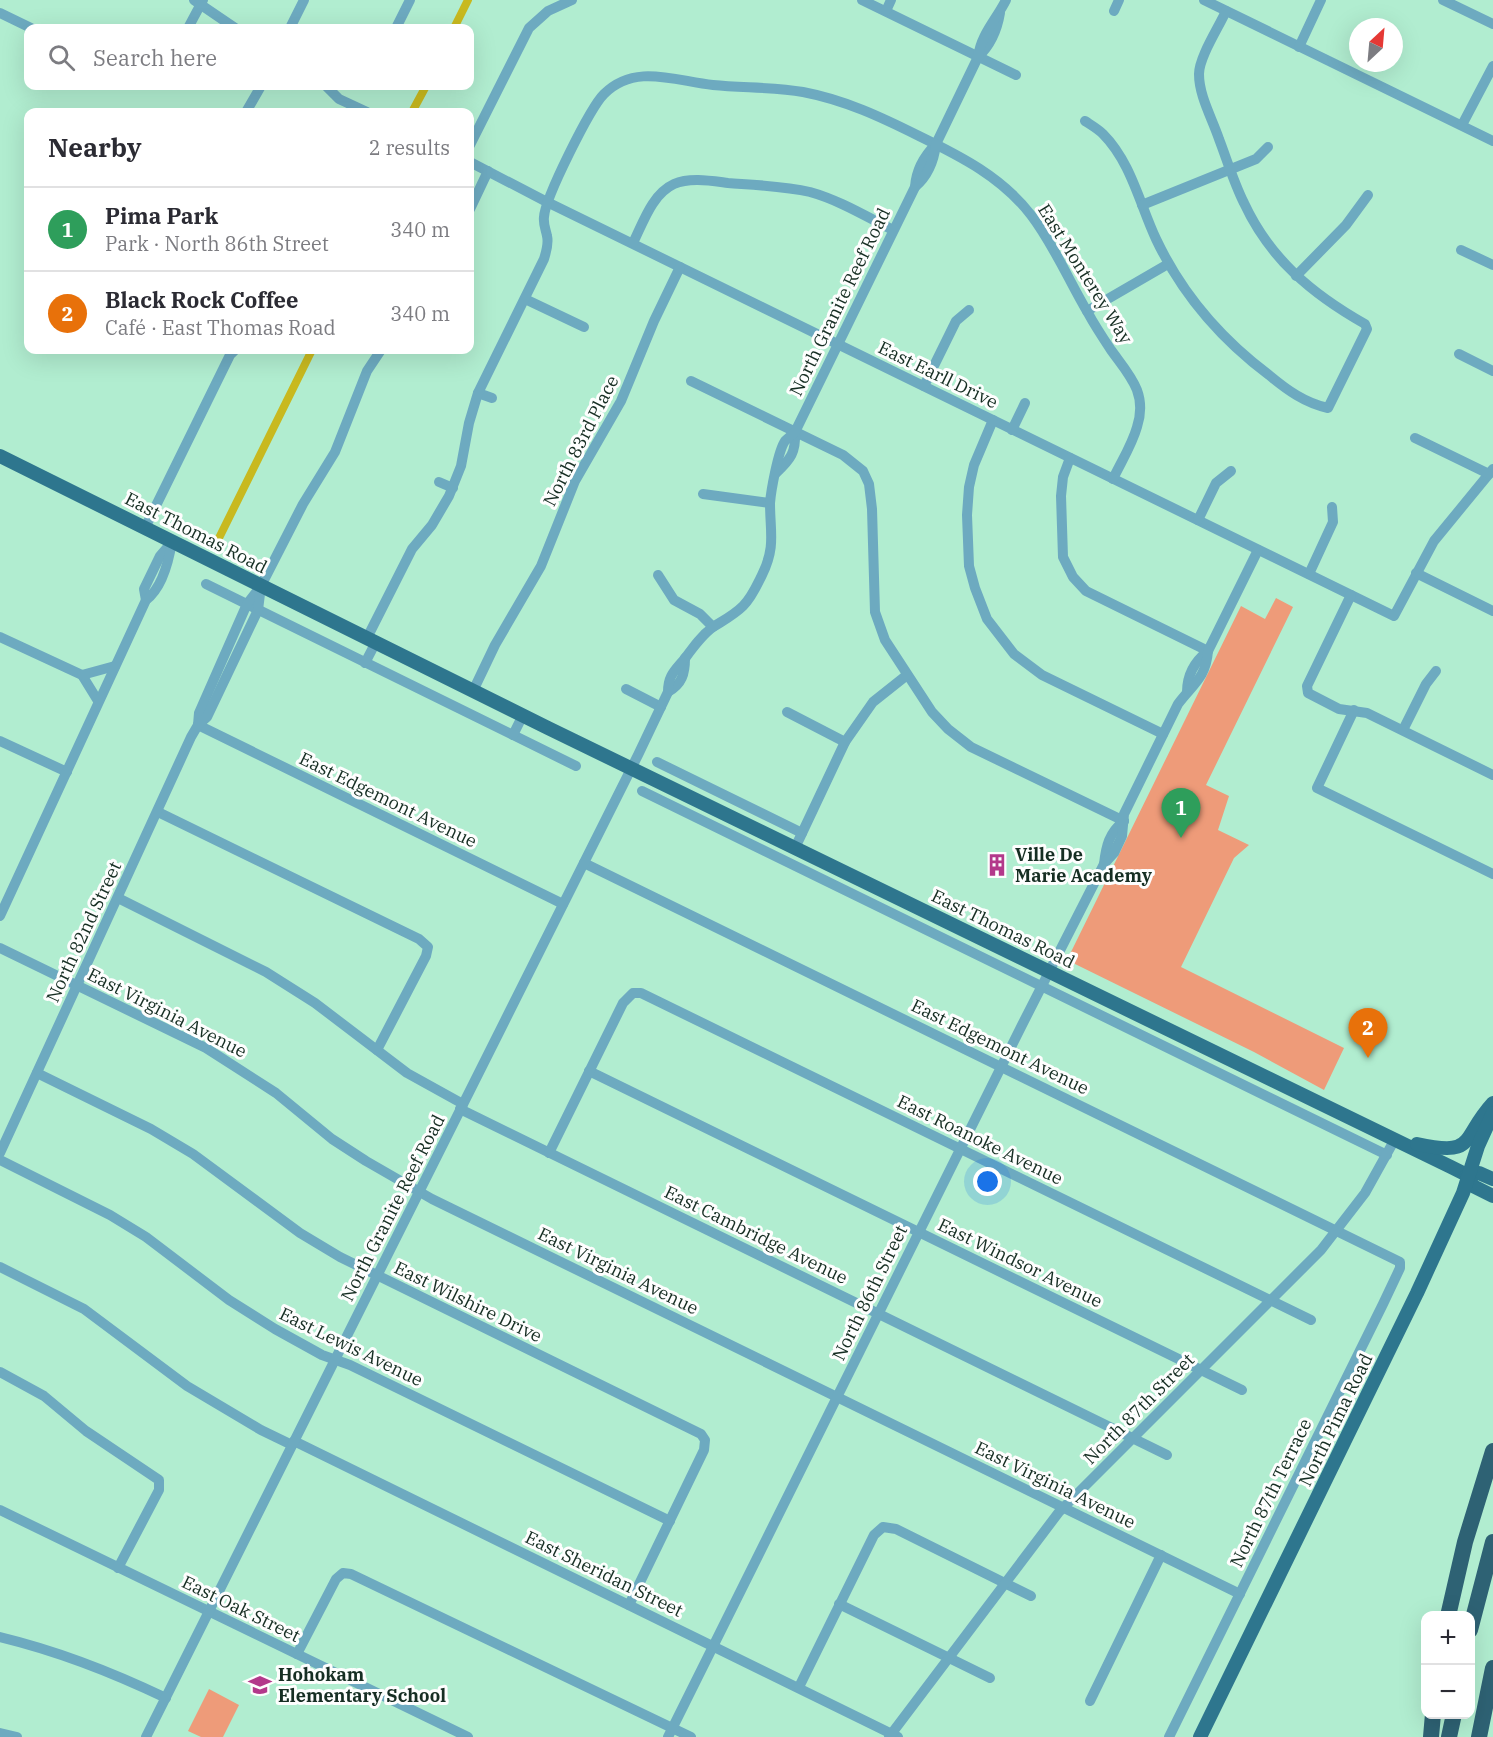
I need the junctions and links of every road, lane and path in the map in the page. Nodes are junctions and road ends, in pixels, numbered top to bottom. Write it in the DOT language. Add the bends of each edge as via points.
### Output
graph roads {
  1 [pos="304,0"];
  2 [pos="410,0"];
  3 [pos="572,0"];
  4 [pos="862,0"];
  5 [pos="891,0"];
  6 [pos="1006,0"];
  7 [pos="1119,0"];
  8 [pos="1204,0"];
  9 [pos="1321,0"];
  10 [pos="1443,0"];
  11 [pos="199,2"];
  12 [pos="886,11"];
  13 [pos="1114,11"];
  14 [pos="1227,11"];
  15 [pos="0,13"];
  16 [pos="190,24"];
  17 [pos="229,24"];
  18 [pos="292,24"];
  19 [pos="398,24"];
  20 [pos="1493,24"];
  21 [pos="24,25"];
  22 [pos="1299,47"];
  23 [pos="978,57"];
  24 [pos="1493,66"];
  25 [pos="1016,75"];
  26 [pos="259,90"];
  27 [pos="330,90"];
  28 [pos="248,108"];
  29 [pos="356,108"];
  30 [pos="1084,121"];
  31 [pos="1462,125"];
  32 [pos="474,137"];
  33 [pos="1493,141"];
  34 [pos="936,144"];
  35 [pos="1268,147"];
  36 [pos="474,164"];
  37 [pos="1231,169"];
  38 [pos="488,171"];
  39 [pos="1368,195"];
  40 [pos="474,201"];
  41 [pos="548,202"];
  42 [pos="1142,205"];
  43 [pos="893,230"];
  44 [pos="633,243"];
  45 [pos="1461,250"];
  46 [pos="1168,264"];
  47 [pos="1493,265"];
  48 [pos="680,267"];
  49 [pos="1296,276"];
  50 [pos="525,299"];
  51 [pos="969,310"];
  52 [pos="1087,311"];
  53 [pos="584,327"];
  54 [pos="838,345"];
  55 [pos="231,354"];
  56 [pos="378,354"];
  57 [pos="1459,354"];
  58 [pos="1493,371"];
  59 [pos="691,381"];
  60 [pos="924,386"];
  61 [pos="478,393"];
  62 [pos="492,398"];
  63 [pos="1025,403"];
  64 [pos="993,420"];
  65 [pos="1012,430"];
  66 [pos="795,432"];
  67 [pos="1415,438"];
  68 [pos="0,456"];
  69 [pos="1070,458"];
  70 [pos="1232,471"];
  71 [pos="1491,471"];
  72 [pos="1113,479"];
  73 [pos="440,482"];
  74 [pos="453,488"];
  75 [pos="703,494"];
  76 [pos="770,503"];
  77 [pos="1332,507"];
  78 [pos="1198,520"];
  79 [pos="145,528"];
  80 [pos="172,541"];
  81 [pos="1258,550"];
  82 [pos="1416,573"];
  83 [pos="1309,574"];
  84 [pos="658,575"];
  85 [pos="206,585"];
  86 [pos="261,586"];
  87 [pos="1351,595"];
  88 [pos="253,607"];
  89 [pos="1493,610"];
  90 [pos="713,627"];
  91 [pos="0,637"];
  92 [pos="371,640"];
  93 [pos="1208,651"];
  94 [pos="365,663"];
  95 [pos="115,666"];
  96 [pos="1436,671"];
  97 [pos="82,675"];
  98 [pos="907,675"];
  99 [pos="626,689"];
  100 [pos="473,691"];
  101 [pos="98,701"];
  102 [pos="661,707"];
  103 [pos="1354,710"];
  104 [pos="786,712"];
  105 [pos="523,716"];
  106 [pos="198,724"];
  107 [pos="1403,730"];
  108 [pos="1163,734"];
  109 [pos="513,735"];
  110 [pos="0,741"];
  111 [pos="845,742"];
  112 [pos="657,762"];
  113 [pos="576,766"];
  114 [pos="631,768"];
  115 [pos="67,772"];
  116 [pos="1493,775"];
  117 [pos="642,791"];
  118 [pos="158,812"];
  119 [pos="1124,821"];
  120 [pos="802,833"];
  121 [pos="795,848"];
  122 [pos="584,862"];
  123 [pos="1493,874"];
  124 [pos="118,898"];
  125 [pos="563,904"];
  126 [pos="0,916"];
  127 [pos="0,948"];
  128 [pos="1050,971"];
  129 [pos="77,985"];
  130 [pos="1043,986"];
  131 [pos="377,1050"];
  132 [pos="1001,1066"];
  133 [pos="590,1071"];
  134 [pos="37,1073"];
  135 [pos="1493,1103"];
  136 [pos="462,1107"];
  137 [pos="1493,1113"];
  138 [pos="1395,1139"];
  139 [pos="961,1149"];
  140 [pos="0,1153"];
  141 [pos="549,1153"];
  142 [pos="1387,1155"];
  143 [pos="0,1160"];
  144 [pos="1467,1175"];
  145 [pos="1493,1179"];
  146 [pos="419,1191"];
  147 [pos="1493,1196"];
  148 [pos="1338,1230"];
  149 [pos="919,1232"];
  150 [pos="1400,1263"];
  151 [pos="0,1267"];
  152 [pos="377,1276"];
  153 [pos="1271,1300"];
  154 [pos="878,1313"];
  155 [pos="1311,1320"];
  156 [pos="335,1360"];
  157 [pos="1202,1370"];
  158 [pos="0,1372"];
  159 [pos="1242,1390"];
  160 [pos="837,1397"];
  161 [pos="1133,1438"];
  162 [pos="293,1443"];
  163 [pos="1493,1451"];
  164 [pos="1167,1455"];
  165 [pos="1064,1507"];
  166 [pos="0,1510"];
  167 [pos="670,1521"];
  168 [pos="1493,1542"];
  169 [pos="1161,1555"];
  170 [pos="118,1568"];
  171 [pos="1006,1583"];
  172 [pos="1240,1594"];
  173 [pos="1031,1596"];
  174 [pos="629,1605"];
  175 [pos="839,1605"];
  176 [pos="1449,1611"];
  177 [pos="1475,1611"];
  178 [pos="209,1612"];
  179 [pos="0,1637"];
  180 [pos="713,1646"];
  181 [pos="297,1654"];
  182 [pos="949,1658"];
  183 [pos="1493,1668"];
  184 [pos="990,1678"];
  185 [pos="799,1687"];
  186 [pos="166,1698"];
  187 [pos="1090,1701"];
  188 [pos="1433,1719"];
  189 [pos="1453,1719"];
  190 [pos="0,1733"];
  191 [pos="670,1733"];
  192 [pos="893,1736"];
  193 [pos="17,1737"];
  194 [pos="146,1737"];
  195 [pos="468,1737"];
  196 [pos="691,1737"];
  197 [pos="1169,1737"];
  198 [pos="1200,1737"];
  199 [pos="1431,1737"];
  200 [pos="1449,1737"];
  201 [pos="1479,1737"];
  1 -- 18 [label="street"];
  2 -- 19 [label="street"];
  3 -- 32 [label="street" via="548,11 529,28"];
  4 -- 12 [label="street"];
  5 -- 12 [label="street"];
  6 -- 23 [label="street, North Granite Reef Road" via="980,44"];
  7 -- 13 [label="street"];
  8 -- 14 [label="street"];
  9 -- 22 [label="street"];
  10 -- 20 [label="street"];
  11 -- 16 [label="street"];
  11 -- 17 [label="street"];
  12 -- 23 [label="street"];
  14 -- 22 [label="street"];
  14 -- 37 [label="street" via="1199,72 1201,93"];
  15 -- 21 [label="street"];
  22 -- 31 [label="street"];
  23 -- 25 [label="street"];
  23 -- 34 [label="street, North Granite Reef Road"];
  24 -- 31 [label="street"];
  26 -- 28 [label="street"];
  27 -- 29 [label="street"];
  30 -- 42 [label="street" via="1103,133 1117,152"];
  31 -- 33 [label="street"];
  34 -- 41 [label="street, East Monterey Way" via="874,113 800,92 726,87 646,75 623,81 604,94 591,112"];
  34 -- 43 [label="street, North Granite Reef Road" via="926,154 915,176 915,187"];
  34 -- 52 [label="street, East Monterey Way" via="971,162 1015,196 1045,237"];
  35 -- 37 [label="street" via="1256,159"];
  36 -- 38 [label="street, East Earll Drive"];
  37 -- 42 [label="street"];
  37 -- 49 [label="street" via="1259,230"];
  38 -- 40 [label="street"];
  38 -- 41 [label="street, East Earll Drive"];
  39 -- 49 [label="street" via="1346,225"];
  41 -- 44 [label="street, East Earll Drive"];
  41 -- 50 [label="street" via="543,218 547,248"];
  42 -- 46 [label="street"];
  43 -- 44 [label="street" via="813,193 690,181 674,184 651,205"];
  43 -- 54 [label="street, North Granite Reef Road"];
  44 -- 48 [label="street, East Earll Drive"];
  45 -- 47 [label="street"];
  46 -- 49 [label="street" via="1211,322 1249,360 1287,390 1328,408 1367,328"];
  46 -- 52 [label="street"];
  48 -- 54 [label="street, East Earll Drive"];
  48 -- 100 [label="street, North 83rd Place" via="621,401 575,481 541,566"];
  50 -- 53 [label="street"];
  50 -- 61 [label="street"];
  51 -- 60 [label="street" via="956,321"];
  52 -- 72 [label="street, East Monterey Way" via="1134,382 1139,397 1137,427"];
  54 -- 60 [label="street, East Earll Drive"];
  54 -- 66 [label="street, North Granite Reef Road"];
  55 -- 79 [label="street"];
  56 -- 86 [label="street, North 82nd Street" via="367,371 335,452"];
  57 -- 58 [label="street"];
  59 -- 66 [label="street"];
  60 -- 64 [label="street, East Earll Drive"];
  61 -- 62 [label="street"];
  61 -- 74 [label="street"];
  63 -- 65 [label="street"];
  64 -- 65 [label="street, East Earll Drive"];
  64 -- 108 [label="street" via="974,465 967,515 969,566 987,619 1014,654 1042,675"];
  65 -- 69 [label="street, East Earll Drive"];
  66 -- 76 [label="street, North Granite Reef Road" via="779,454"];
  66 -- 98 [label="street" via="843,455 863,471 871,494 875,612 885,640"];
  67 -- 71 [label="street"];
  68 -- 79 [label="main road, East Thomas Road"];
  69 -- 72 [label="street, East Earll Drive"];
  69 -- 93 [label="street" via="1061,496 1062,547 1073,577 1086,591"];
  70 -- 78 [label="street" via="1216,483"];
  71 -- 82 [label="street" via="1434,541"];
  72 -- 78 [label="street, East Earll Drive"];
  73 -- 74 [label="street"];
  74 -- 92 [label="street" via="437,518 412,549"];
  75 -- 76 [label="street"];
  76 -- 90 [label="street, North Granite Reef Road" via="773,543 764,572 743,607"];
  77 -- 83 [label="street" via="1333,522"];
  78 -- 81 [label="street, East Earll Drive"];
  79 -- 80 [label="main road, East Thomas Road"];
  80 -- 86 [label="main road, East Thomas Road"];
  80 -- 95 [label="street" via="144,589 146,600"];
  81 -- 83 [label="street, East Earll Drive"];
  81 -- 93 [label="street, North 86th Street"];
  82 -- 87 [label="street, East Earll Drive" via="1394,616"];
  82 -- 89 [label="street"];
  83 -- 87 [label="street, East Earll Drive"];
  84 -- 90 [label="street" via="675,600 700,614"];
  85 -- 88 [label="street"];
  86 -- 88 [label="street, North 82nd Street"];
  86 -- 92 [label="main road, East Thomas Road"];
  87 -- 103 [label="street" via="1307,686 1308,693 1339,709"];
  88 -- 94 [label="street"];
  88 -- 106 [label="street, North 82nd Street" via="199,713"];
  90 -- 102 [label="street, North Granite Reef Road" via="675,668"];
  91 -- 97 [label="street"];
  92 -- 94 [label="street"];
  92 -- 100 [label="main road, East Thomas Road"];
  93 -- 108 [label="street, North 86th Street" via="1197,660 1187,680 1187,692"];
  94 -- 109 [label="street"];
  95 -- 97 [label="street"];
  95 -- 101 [label="street"];
  96 -- 107 [label="street"];
  97 -- 101 [label="street"];
  98 -- 111 [label="street" via="873,702"];
  98 -- 119 [label="street" via="932,712 971,747"];
  99 -- 102 [label="street"];
  100 -- 105 [label="main road, East Thomas Road"];
  101 -- 115 [label="street"];
  102 -- 114 [label="street, North Granite Reef Road"];
  103 -- 107 [label="street"];
  103 -- 123 [label="street" via="1317,788"];
  104 -- 111 [label="street"];
  105 -- 109 [label="street"];
  105 -- 114 [label="main road, East Thomas Road"];
  106 -- 118 [label="street, North 82nd Street"];
  106 -- 125 [label="street, East Edgemont Avenue"];
  107 -- 116 [label="street"];
  108 -- 119 [label="street, North 86th Street"];
  109 -- 113 [label="street"];
  110 -- 115 [label="street"];
  111 -- 120 [label="street"];
  112 -- 120 [label="street"];
  114 -- 121 [label="main road, East Thomas Road"];
  114 -- 122 [label="street, North Granite Reef Road"];
  115 -- 126 [label="street"];
  117 -- 130 [label="street, East Thomas Road"];
  118 -- 124 [label="street, North 82nd Street"];
  118 -- 131 [label="street" via="419,939 428,947"];
  119 -- 128 [label="street, North 86th Street" via="1114,853 1104,864"];
  120 -- 121 [label="street"];
  121 -- 128 [label="main road, East Thomas Road"];
  122 -- 125 [label="street, North Granite Reef Road"];
  122 -- 132 [label="street, East Edgemont Avenue"];
  124 -- 129 [label="street, North 82nd Street"];
  124 -- 131 [label="street, East Cambridge Avenue" via="266,972"];
  125 -- 136 [label="street, North Granite Reef Road"];
  127 -- 129 [label="street, East Virginia Avenue"];
  128 -- 130 [label="street, North 86th Street"];
  128 -- 138 [label="main road, East Thomas Road"];
  129 -- 134 [label="street, North 82nd Street"];
  129 -- 146 [label="street, East Virginia Avenue" via="206,1048 276,1093 332,1139"];
  130 -- 132 [label="street, North 86th Street"];
  130 -- 142 [label="street, East Thomas Road"];
  131 -- 136 [label="street, East Cambridge Avenue"];
  132 -- 139 [label="street, North 86th Street"];
  132 -- 148 [label="street, East Edgemont Avenue"];
  133 -- 139 [label="street, East Roanoke Avenue" via="623,1003 633,993 645,994"];
  133 -- 141 [label="street"];
  133 -- 149 [label="street, East Windsor Avenue"];
  134 -- 140 [label="street, North 82nd Street"];
  134 -- 152 [label="street, East Wilshire Drive" via="193,1154 300,1233"];
  135 -- 138 [label="main road" via="1480,1117 1467,1142 1454,1149"];
  136 -- 141 [label="street, East Cambridge Avenue"];
  136 -- 146 [label="street, North Granite Reef Road"];
  137 -- 144 [label="main road, North Pima Road"];
  138 -- 142 [label="street, North 87th Street"];
  138 -- 144 [label="main road, East Thomas Road"];
  139 -- 149 [label="street, North 86th Street"];
  139 -- 153 [label="street, East Roanoke Avenue"];
  141 -- 154 [label="street, East Cambridge Avenue"];
  142 -- 148 [label="street, North 87th Street"];
  143 -- 156 [label="street, East Lewis Avenue" via="110,1215 146,1237 229,1300"];
  144 -- 145 [label="main road, East Thomas Road" via="1479,1173"];
  144 -- 147 [label="main road, East Thomas Road" via="1473,1186"];
  144 -- 198 [label="main road, North Pima Road" via="1463,1193 1417,1293"];
  146 -- 152 [label="street, North Granite Reef Road"];
  146 -- 160 [label="street, East Virginia Avenue"];
  148 -- 150 [label="street, East Edgemont Avenue"];
  148 -- 153 [label="street, North 87th Street"];
  149 -- 154 [label="street, North 86th Street"];
  149 -- 157 [label="street, East Windsor Avenue"];
  150 -- 172 [label="street, North 87th Terrace"];
  151 -- 162 [label="street, East Sheridan Street" via="84,1309 187,1386 261,1430"];
  152 -- 156 [label="street, North Granite Reef Road"];
  152 -- 167 [label="street, East Wilshire Drive" via="698,1432 705,1440 704,1450"];
  153 -- 155 [label="street, East Roanoke Avenue"];
  153 -- 157 [label="street, North 87th Street"];
  154 -- 160 [label="street, North 86th Street"];
  154 -- 161 [label="street, East Cambridge Avenue"];
  156 -- 162 [label="street, North Granite Reef Road"];
  156 -- 167 [label="street, East Lewis Avenue"];
  157 -- 159 [label="street, East Windsor Avenue"];
  157 -- 161 [label="street, North 87th Street"];
  158 -- 170 [label="street" via="44,1396 86,1431 159,1480 159,1490"];
  160 -- 165 [label="street, East Virginia Avenue"];
  160 -- 180 [label="street, North 86th Street"];
  161 -- 164 [label="street, East Cambridge Avenue"];
  161 -- 165 [label="street, North 87th Street"];
  162 -- 174 [label="street, East Sheridan Street"];
  162 -- 178 [label="street, North Granite Reef Road"];
  163 -- 176 [label="highway"];
  165 -- 169 [label="street, East Virginia Avenue"];
  165 -- 171 [label="street, North 87th Street"];
  166 -- 170 [label="street, East Oak Street"];
  167 -- 174 [label="street"];
  168 -- 177 [label="highway"];
  169 -- 172 [label="street, East Virginia Avenue"];
  169 -- 187 [label="street"];
  170 -- 178 [label="street, East Oak Street"];
  171 -- 173 [label="street"];
  171 -- 175 [label="street" via="896,1529 883,1527 874,1535"];
  171 -- 182 [label="street, North 87th Street"];
  172 -- 197 [label="street, North 87th Terrace"];
  174 -- 180 [label="street, East Sheridan Street"];
  175 -- 182 [label="street"];
  175 -- 185 [label="street"];
  178 -- 181 [label="street, East Oak Street"];
  178 -- 186 [label="street, North Granite Reef Road"];
  179 -- 186 [label="street" via="82,1661"];
  180 -- 185 [label="street, East Sheridan Street"];
  180 -- 191 [label="street, North 86th Street"];
  181 -- 191 [label="street" via="334,1582 343,1573 356,1575"];
  181 -- 195 [label="street, East Oak Street"];
  182 -- 184 [label="street"];
  182 -- 192 [label="street, North 87th Street"];
  183 -- 201 [label="highway"];
  185 -- 192 [label="street, East Sheridan Street"];
  186 -- 194 [label="street, North Granite Reef Road"];
  188 -- 199 [label="highway"];
  189 -- 200 [label="highway"];
  190 -- 193 [label="street"];
  191 -- 196 [label="street"];
}
